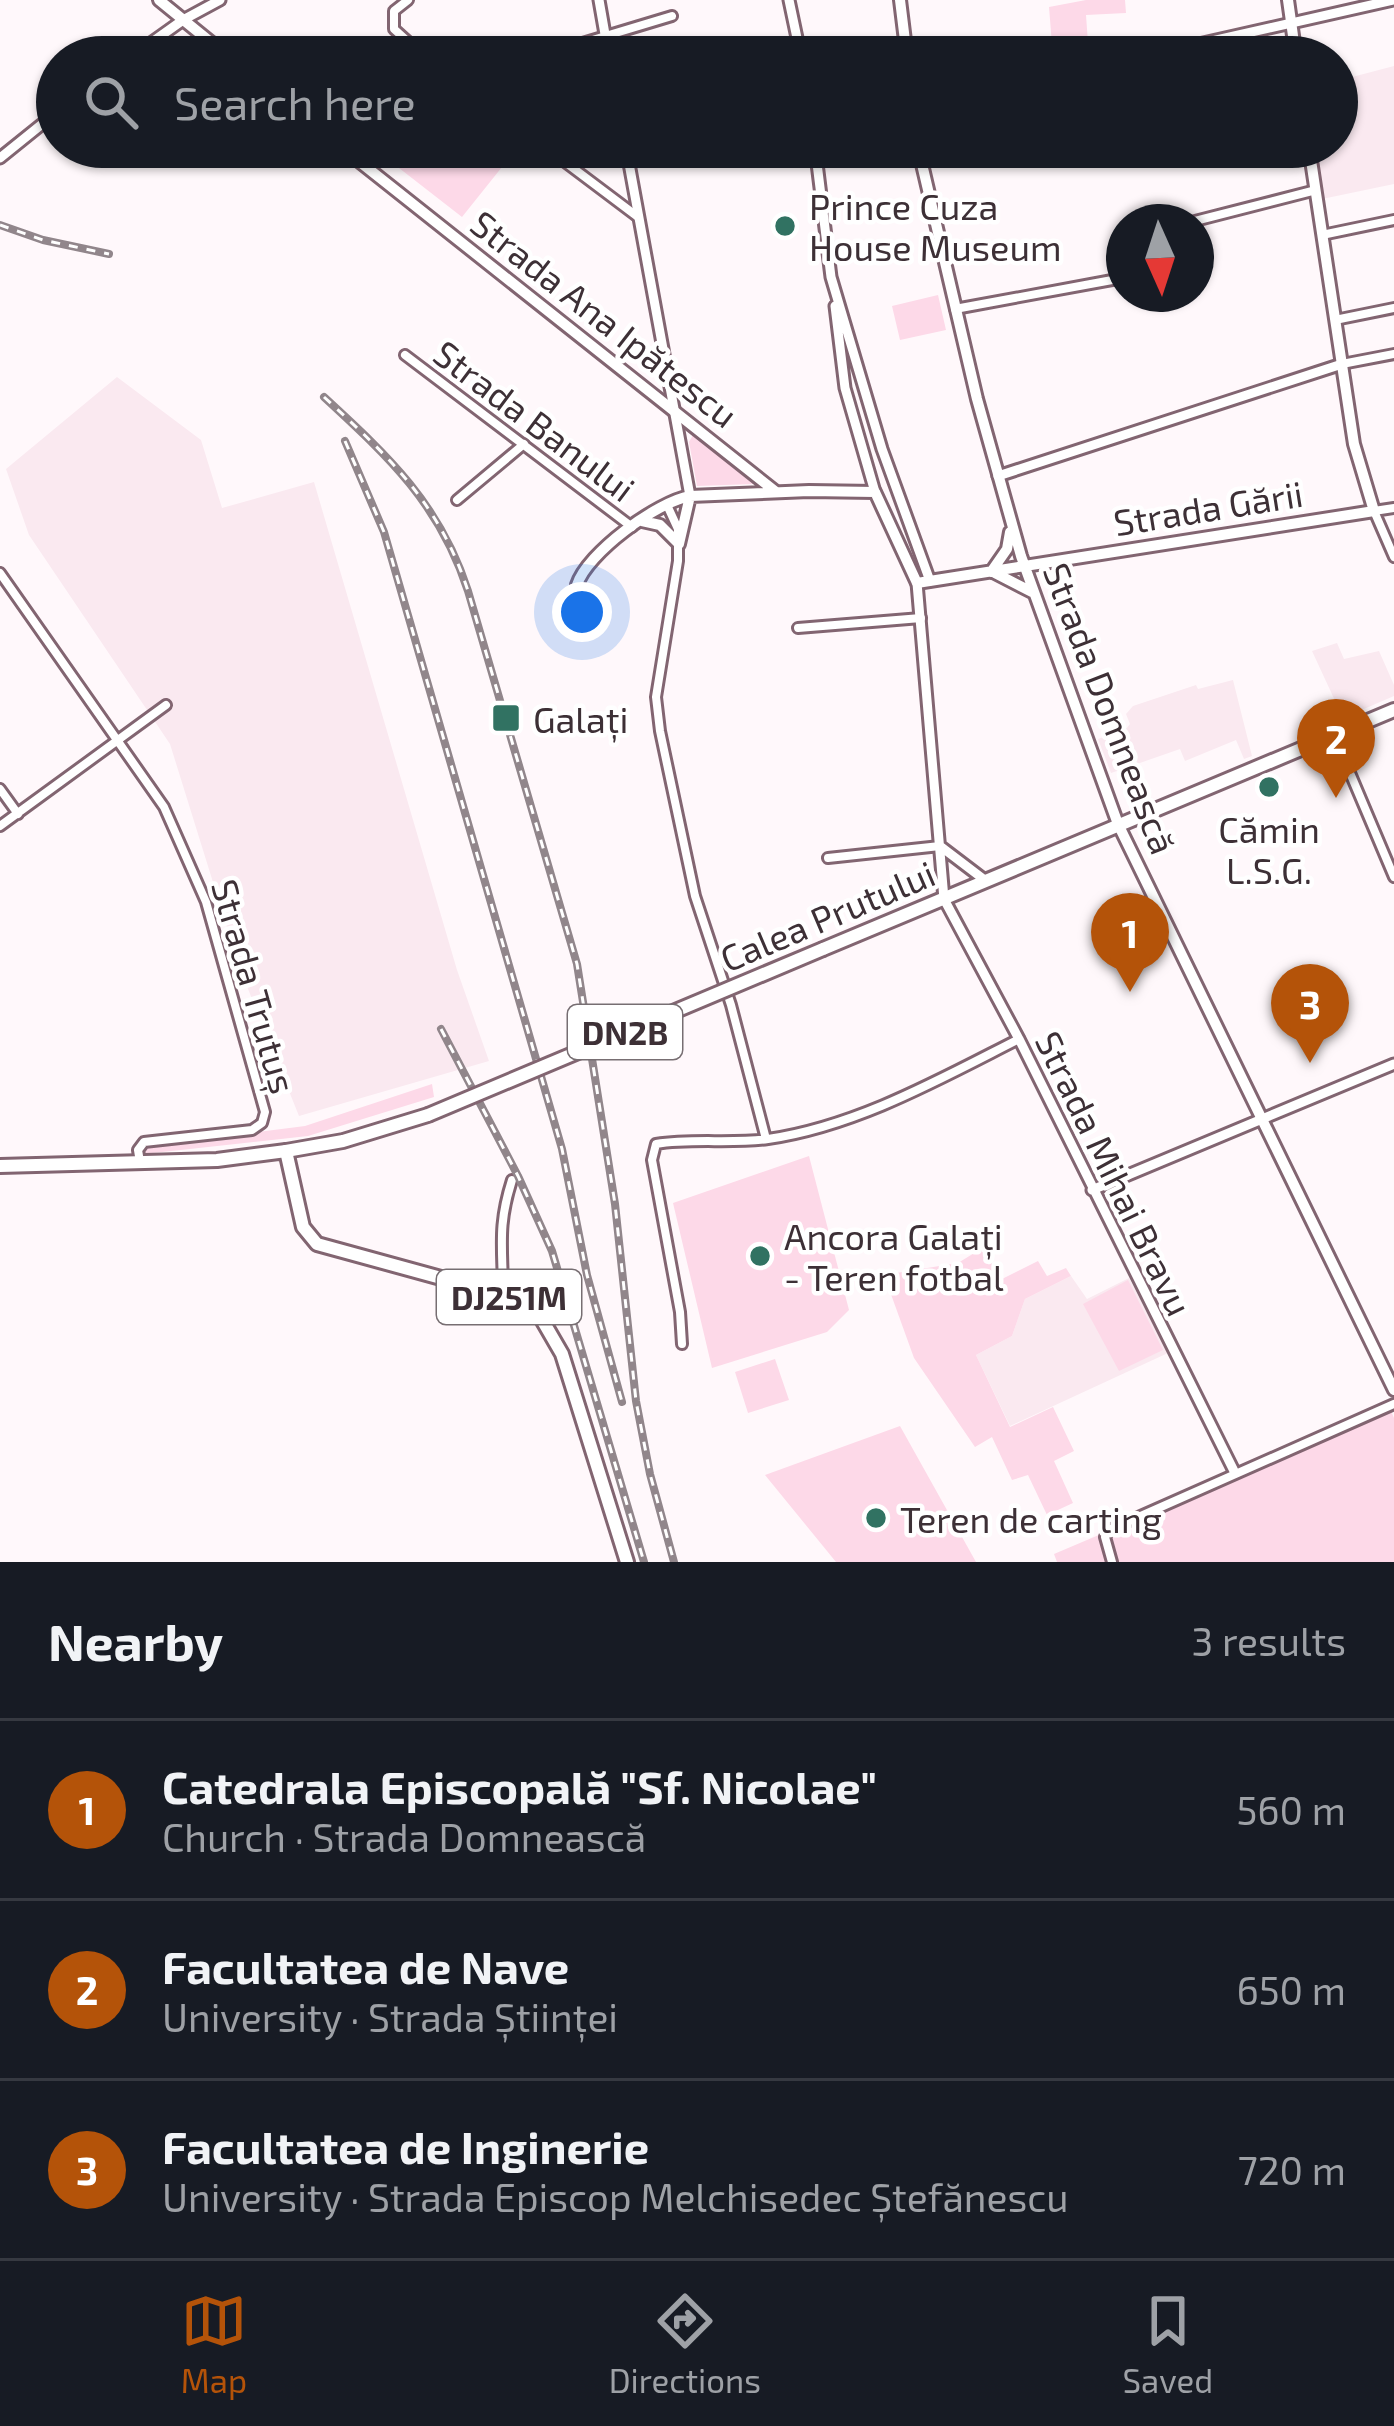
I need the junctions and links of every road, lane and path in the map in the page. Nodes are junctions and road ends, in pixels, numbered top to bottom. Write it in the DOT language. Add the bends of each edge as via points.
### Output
graph roads {
  1 [pos="159,0"];
  2 [pos="220,0"];
  3 [pos="408,0"];
  4 [pos="599,0"];
  5 [pos="789,0"];
  6 [pos="899,0"];
  7 [pos="1288,0"];
  8 [pos="1393,0"];
  9 [pos="1380,1"];
  10 [pos="672,16"];
  11 [pos="183,20"];
  12 [pos="1292,22"];
  13 [pos="606,35"];
  14 [pos="161,36"];
  15 [pos="203,36"];
  16 [pos="398,36"];
  17 [pos="603,36"];
  18 [pos="797,36"];
  19 [pos="904,36"];
  20 [pos="1232,36"];
  21 [pos="1294,36"];
  22 [pos="36,129"];
  23 [pos="0,158"];
  24 [pos="368,168"];
  25 [pos="572,168"];
  26 [pos="630,168"];
  27 [pos="818,168"];
  28 [pos="923,168"];
  29 [pos="1312,168"];
  30 [pos="1316,190"];
  31 [pos="1214,216"];
  32 [pos="638,217"];
  33 [pos="1394,220"];
  34 [pos="1322,235"];
  35 [pos="831,277"];
  36 [pos="1106,281"];
  37 [pos="1394,308"];
  38 [pos="956,310"];
  39 [pos="1335,320"];
  40 [pos="404,355"];
  41 [pos="1394,355"];
  42 [pos="1342,364"];
  43 [pos="674,410"];
  44 [pos="524,444"];
  45 [pos="998,476"];
  46 [pos="776,492"];
  47 [pos="875,492"];
  48 [pos="690,496"];
  49 [pos="458,500"];
  50 [pos="666,503"];
  51 [pos="1394,508"];
  52 [pos="1374,511"];
  53 [pos="1010,517"];
  54 [pos="637,524"];
  55 [pos="679,544"];
  56 [pos="1394,557"];
  57 [pos="1023,565"];
  58 [pos="991,572"];
  59 [pos="0,573"];
  60 [pos="924,582"];
  61 [pos="578,585"];
  62 [pos="3,586"];
  63 [pos="1034,594"];
  64 [pos="921,617"];
  65 [pos="798,628"];
  66 [pos="166,705"];
  67 [pos="1394,710"];
  68 [pos="1334,735"];
  69 [pos="118,740"];
  70 [pos="0,789"];
  71 [pos="18,814"];
  72 [pos="1118,825"];
  73 [pos="0,826"];
  74 [pos="940,846"];
  75 [pos="828,859"];
  76 [pos="1394,877"];
  77 [pos="986,881"];
  78 [pos="944,898"];
  79 [pos="1019,1039"];
  80 [pos="1394,1064"];
  81 [pos="1262,1120"];
  82 [pos="766,1139"];
  83 [pos="286,1151"];
  84 [pos="141,1163"];
  85 [pos="0,1166"];
  86 [pos="512,1180"];
  87 [pos="1092,1190"];
  88 [pos="503,1295"];
  89 [pos="682,1344"];
  90 [pos="1394,1390"];
  91 [pos="1394,1404"];
  92 [pos="1235,1473"];
  93 [pos="627,1562"];
  94 [pos="1112,1562"];
  1 -- 11 [label="main road"];
  2 -- 11 [label="street"];
  3 -- 16 [label="street" via="394,11"];
  4 -- 13 [label="street"];
  5 -- 18 [label="street"];
  6 -- 19 [label="main road"];
  7 -- 12 [label="main road"];
  8 -- 9 [label="street"];
  9 -- 12 [label="street"];
  10 -- 13 [label="street"];
  11 -- 14 [label="street"];
  11 -- 15 [label="main road"];
  12 -- 20 [label="street"];
  12 -- 21 [label="main road"];
  13 -- 17 [label="street"];
  22 -- 23 [label="street"];
  24 -- 43 [label="main road, Strada Ana Ipătescu"];
  25 -- 32 [label="street"];
  26 -- 32 [label="street"];
  27 -- 35 [label="street"];
  28 -- 38 [label="main road, Strada Domnească"];
  29 -- 30 [label="main road"];
  30 -- 31 [label="street"];
  30 -- 34 [label="main road"];
  32 -- 43 [label="street"];
  33 -- 34 [label="street"];
  34 -- 39 [label="main road"];
  35 -- 47 [label="street" via="845,388"];
  35 -- 60 [label="street"];
  36 -- 38 [label="street"];
  37 -- 39 [label="street"];
  38 -- 45 [label="main road, Strada Domnească"];
  39 -- 42 [label="main road"];
  40 -- 44 [label="street, Strada Banului"];
  41 -- 42 [label="street"];
  42 -- 45 [label="street"];
  42 -- 52 [label="main road"];
  43 -- 46 [label="main road, Strada Ana Ipătescu"];
  43 -- 48 [label="street"];
  44 -- 49 [label="street"];
  44 -- 54 [label="street, Strada Banului"];
  45 -- 53 [label="main road, Strada Domnească"];
  46 -- 47 [label="main road"];
  46 -- 48 [label="main road"];
  47 -- 60 [label="main road"];
  48 -- 50 [label="main road"];
  48 -- 55 [label="main road"];
  50 -- 54 [label="main road"];
  50 -- 55 [label="street"];
  51 -- 52 [label="street, Strada Gării"];
  52 -- 56 [label="street"];
  52 -- 57 [label="main road, Strada Gării"];
  53 -- 57 [label="main road, Strada Domnească"];
  53 -- 58 [label="main road" via="1006,549"];
  54 -- 55 [label="main road" via="659,525"];
  54 -- 61 [label="main road" via="582,570"];
  55 -- 82 [label="street" via="656,710 695,896"];
  57 -- 58 [label="main road, Strada Gării"];
  57 -- 63 [label="main road, Strada Domnească"];
  58 -- 60 [label="main road, Strada Gării"];
  58 -- 63 [label="main road"];
  59 -- 62 [label="street"];
  60 -- 64 [label="street"];
  62 -- 69 [label="street"];
  63 -- 72 [label="main road, Strada Domnească"];
  64 -- 65 [label="street"];
  64 -- 74 [label="street"];
  66 -- 69 [label="street"];
  67 -- 68 [label="main road, DN2B"];
  68 -- 72 [label="main road, DN2B"];
  68 -- 76 [label="street"];
  69 -- 71 [label="street"];
  69 -- 84 [label="street, Strada Trutuș" via="154,788 206,902 265,1112 252,1130 144,1142"];
  70 -- 71 [label="street"];
  71 -- 73 [label="street"];
  72 -- 77 [label="main road, Calea Prutului / DN2B"];
  72 -- 81 [label="main road, Strada Domnească"];
  74 -- 75 [label="street"];
  74 -- 77 [label="street"];
  74 -- 78 [label="street"];
  77 -- 78 [label="main road, Calea Prutului / DN2B"];
  78 -- 79 [label="street, Strada Mihai Bravu"];
  78 -- 83 [label="main road, Calea Prutului / DN2B, bridge" via="428,1115"];
  79 -- 82 [label="street" via="872,1108"];
  79 -- 87 [label="street, Strada Mihai Bravu"];
  80 -- 81 [label="street"];
  81 -- 87 [label="street"];
  81 -- 90 [label="main road, Strada Domnească"];
  82 -- 89 [label="street" via="661,1142 652,1149"];
  83 -- 84 [label="main road, Calea Prutului / DN2B"];
  83 -- 88 [label="main road, DJ251M" via="302,1227 317,1244"];
  84 -- 85 [label="main road, Calea Prutului / DN2B"];
  86 -- 88 [label="street" via="502,1204"];
  87 -- 92 [label="street, Strada Mihai Bravu"];
  88 -- 93 [label="main road, DJ251M" via="530,1307 557,1340"];
  91 -- 92 [label="street"];
  92 -- 94 [label="street" via="1109,1530"];
}
